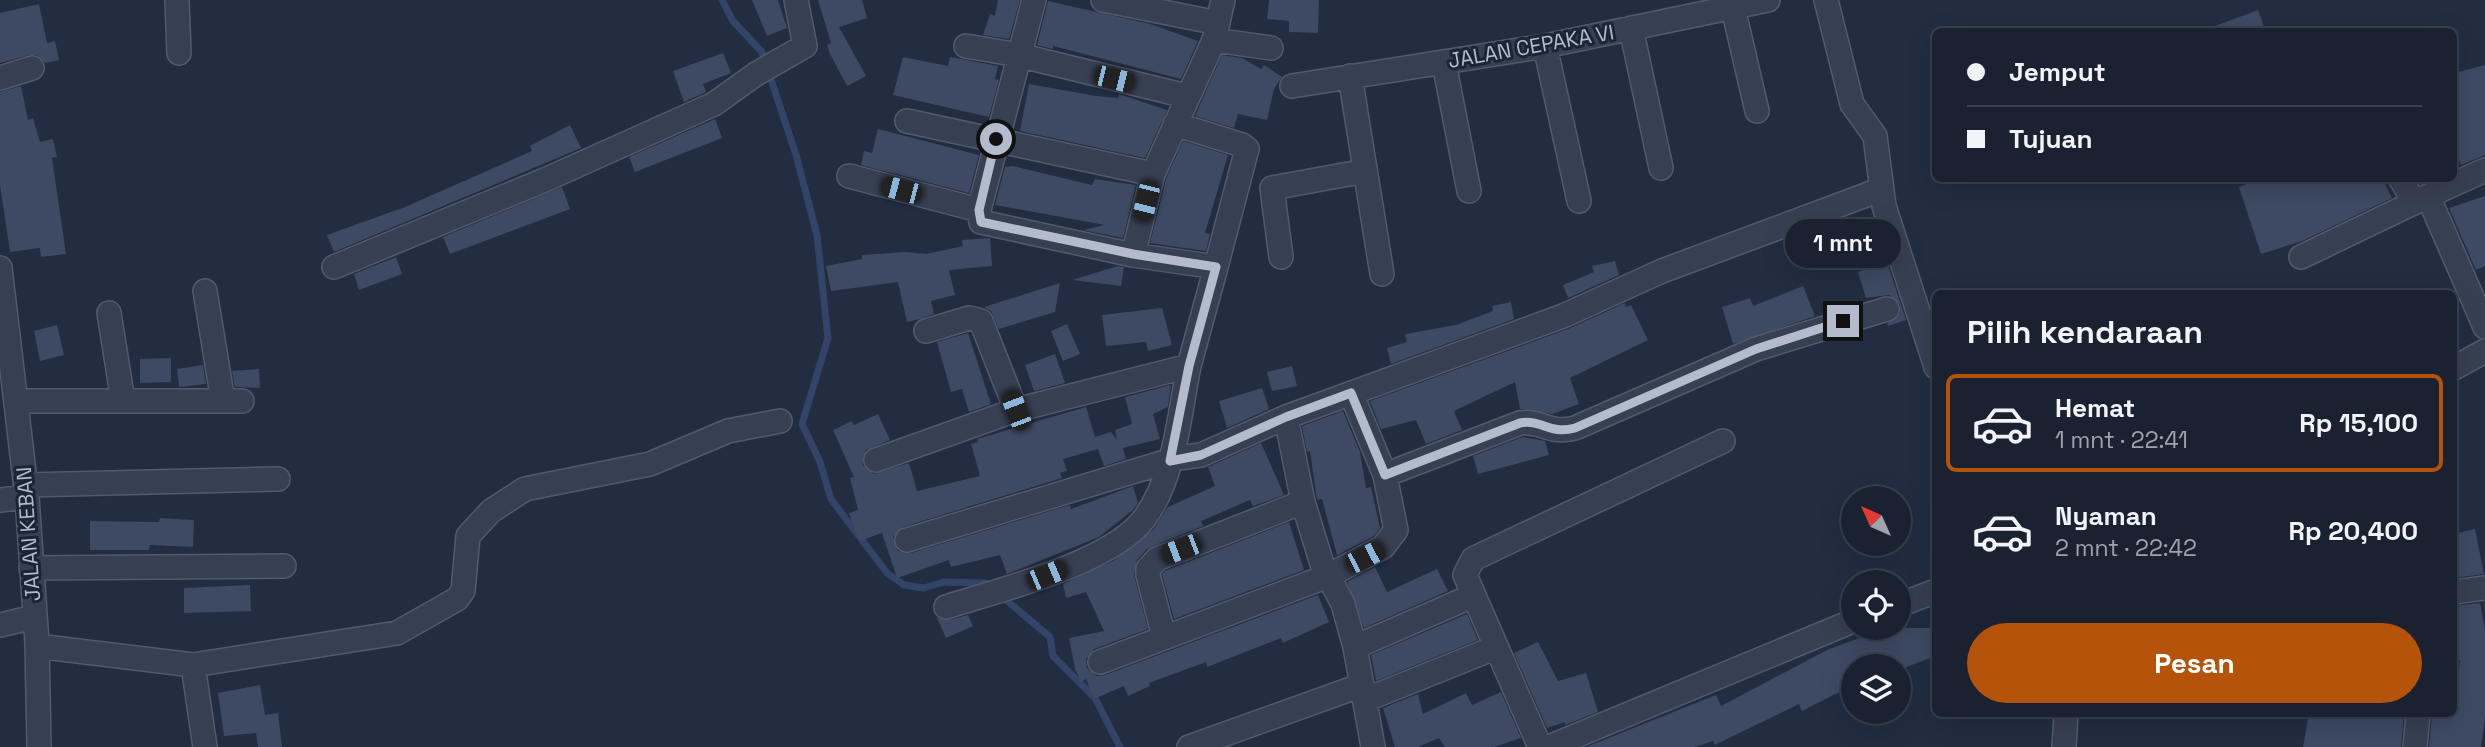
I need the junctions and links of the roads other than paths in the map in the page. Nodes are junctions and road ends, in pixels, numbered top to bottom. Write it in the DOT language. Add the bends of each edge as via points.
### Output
graph roads {
  1 [pos="177,0"];
  2 [pos="796,0"];
  3 [pos="1034,0"];
  4 [pos="1102,0"];
  5 [pos="1223,0"];
  6 [pos="1768,0"];
  7 [pos="1826,0"];
  8 [pos="1733,8"];
  9 [pos="1631,28"];
  10 [pos="1216,31"];
  11 [pos="965,46"];
  12 [pos="1545,46"];
  13 [pos="1271,48"];
  14 [pos="179,52"];
  15 [pos="1018,55"];
  16 [pos="1444,63"];
  17 [pos="32,68"];
  18 [pos="1350,76"];
  19 [pos="0,78"];
  20 [pos="1292,86"];
  21 [pos="1186,96"];
  22 [pos="1757,111"];
  23 [pos="907,121"];
  24 [pos="1175,124"];
  25 [pos="996,139"];
  26 [pos="1661,168"];
  27 [pos="2485,170"];
  28 [pos="1364,171"];
  29 [pos="1153,174"];
  30 [pos="849,176"];
  31 [pos="2404,182"];
  32 [pos="1882,188"];
  33 [pos="1469,191"];
  34 [pos="2420,198"];
  35 [pos="1580,201"];
  36 [pos="979,210"];
  37 [pos="1133,254"];
  38 [pos="1281,257"];
  39 [pos="2301,257"];
  40 [pos="334,267"];
  41 [pos="1216,267"];
  42 [pos="0,268"];
  43 [pos="1382,274"];
  44 [pos="205,291"];
  45 [pos="1887,309"];
  46 [pos="109,313"];
  47 [pos="2485,327"];
  48 [pos="926,331"];
  49 [pos="2485,351"];
  50 [pos="1932,355"];
  51 [pos="1189,366"];
  52 [pos="2457,366"];
  53 [pos="1351,393"];
  54 [pos="16,401"];
  55 [pos="122,401"];
  56 [pos="1016,410"];
  57 [pos="1286,417"];
  58 [pos="780,421"];
  59 [pos="1723,441"];
  60 [pos="1183,458"];
  61 [pos="876,460"];
  62 [pos="1385,475"];
  63 [pos="278,479"];
  64 [pos="26,491"];
  65 [pos="0,500"];
  66 [pos="1303,502"];
  67 [pos="907,540"];
  68 [pos="284,566"];
  69 [pos="31,568"];
  70 [pos="1328,576"];
  71 [pos="2485,588"];
  72 [pos="1932,592"];
  73 [pos="2457,592"];
  74 [pos="1463,600"];
  75 [pos="1911,600"];
  76 [pos="946,607"];
  77 [pos="34,617"];
  78 [pos="0,625"];
  79 [pos="1841,626"];
  80 [pos="1164,637"];
  81 [pos="37,643"];
  82 [pos="1355,647"];
  83 [pos="1487,651"];
  84 [pos="1100,662"];
  85 [pos="192,665"];
  86 [pos="1364,692"];
  87 [pos="2066,717"];
  88 [pos="2418,717"];
  89 [pos="39,747"];
  90 [pos="205,747"];
  91 [pos="1189,747"];
  92 [pos="1373,747"];
  93 [pos="1540,747"];
  94 [pos="1549,747"];
  95 [pos="2064,747"];
  96 [pos="2415,747"];
  1 -- 14 [label="street"];
  2 -- 40 [label="street" via="805,46 714,104"];
  3 -- 15 [label="street"];
  4 -- 10 [label="street"];
  5 -- 10 [label="street"];
  6 -- 8 [label="street, JALAN CEPAKA VI"];
  7 -- 32 [label="street" via="1852,104 1875,136"];
  8 -- 9 [label="street, JALAN CEPAKA VI"];
  8 -- 22 [label="street"];
  9 -- 12 [label="street, JALAN CEPAKA VI"];
  9 -- 26 [label="street"];
  10 -- 13 [label="street"];
  10 -- 21 [label="street"];
  11 -- 15 [label="street"];
  12 -- 16 [label="street, JALAN CEPAKA VI"];
  12 -- 35 [label="street"];
  15 -- 21 [label="street"];
  15 -- 25 [label="street"];
  16 -- 18 [label="street, JALAN CEPAKA VI"];
  16 -- 33 [label="street"];
  17 -- 19 [label="street"];
  18 -- 20 [label="street, JALAN CEPAKA VI"];
  18 -- 28 [label="street"];
  21 -- 24 [label="street"];
  23 -- 25 [label="street"];
  24 -- 29 [label="street"];
  24 -- 41 [label="street" via="1247,149"];
  25 -- 29 [label="street"];
  25 -- 36 [label="street"];
  27 -- 34 [label="street"];
  28 -- 38 [label="street" via="1272,188"];
  28 -- 43 [label="street"];
  29 -- 37 [label="street"];
  30 -- 36 [label="street"];
  31 -- 34 [label="street"];
  32 -- 50 [label="street" via="1891,232"];
  32 -- 53 [label="street" via="1662,271 1563,316"];
  34 -- 39 [label="street"];
  34 -- 47 [label="street"];
  36 -- 37 [label="street" via="979,218 986,224"];
  37 -- 41 [label="street"];
  41 -- 51 [label="street"];
  42 -- 54 [label="street, JALAN KEBAN"];
  44 -- 55 [label="street" via="232,401"];
  45 -- 62 [label="street" via="1756,349 1575,428 1560,432 1520,423"];
  46 -- 55 [label="street"];
  48 -- 56 [label="street" via="969,318 981,321"];
  49 -- 52 [label="street"];
  51 -- 56 [label="street"];
  51 -- 60 [label="street"];
  53 -- 57 [label="street"];
  53 -- 62 [label="street"];
  54 -- 55 [label="street"];
  54 -- 64 [label="street, JALAN KEBAN"];
  56 -- 61 [label="street"];
  57 -- 60 [label="street"];
  57 -- 66 [label="street"];
  58 -- 85 [label="street" via="728,431 649,464 525,489 491,511 468,536 467,580 457,599 397,633"];
  59 -- 93 [label="street" via="1472,559 1465,575"];
  60 -- 67 [label="street"];
  60 -- 76 [label="street" via="1144,519 1110,546 1047,575"];
  62 -- 70 [label="street" via="1396,530 1393,538"];
  63 -- 64 [label="street"];
  64 -- 65 [label="street"];
  64 -- 69 [label="street, JALAN KEBAN"];
  66 -- 70 [label="street"];
  66 -- 80 [label="street" via="1157,559 1147,575"];
  68 -- 69 [label="street"];
  69 -- 77 [label="street, JALAN KEBAN"];
  70 -- 80 [label="street"];
  70 -- 82 [label="street" via="1343,604"];
  71 -- 73 [label="street"];
  72 -- 75 [label="street"];
  74 -- 82 [label="street"];
  77 -- 78 [label="street"];
  77 -- 81 [label="street, JALAN KEBAN"];
  79 -- 94 [label="street"];
  80 -- 84 [label="street"];
  81 -- 85 [label="street"];
  81 -- 89 [label="street, JALAN KEBAN"];
  82 -- 86 [label="street"];
  83 -- 86 [label="street"];
  85 -- 90 [label="street"];
  86 -- 91 [label="street"];
  86 -- 92 [label="street"];
  87 -- 95 [label="street"];
  88 -- 96 [label="street"];
}
